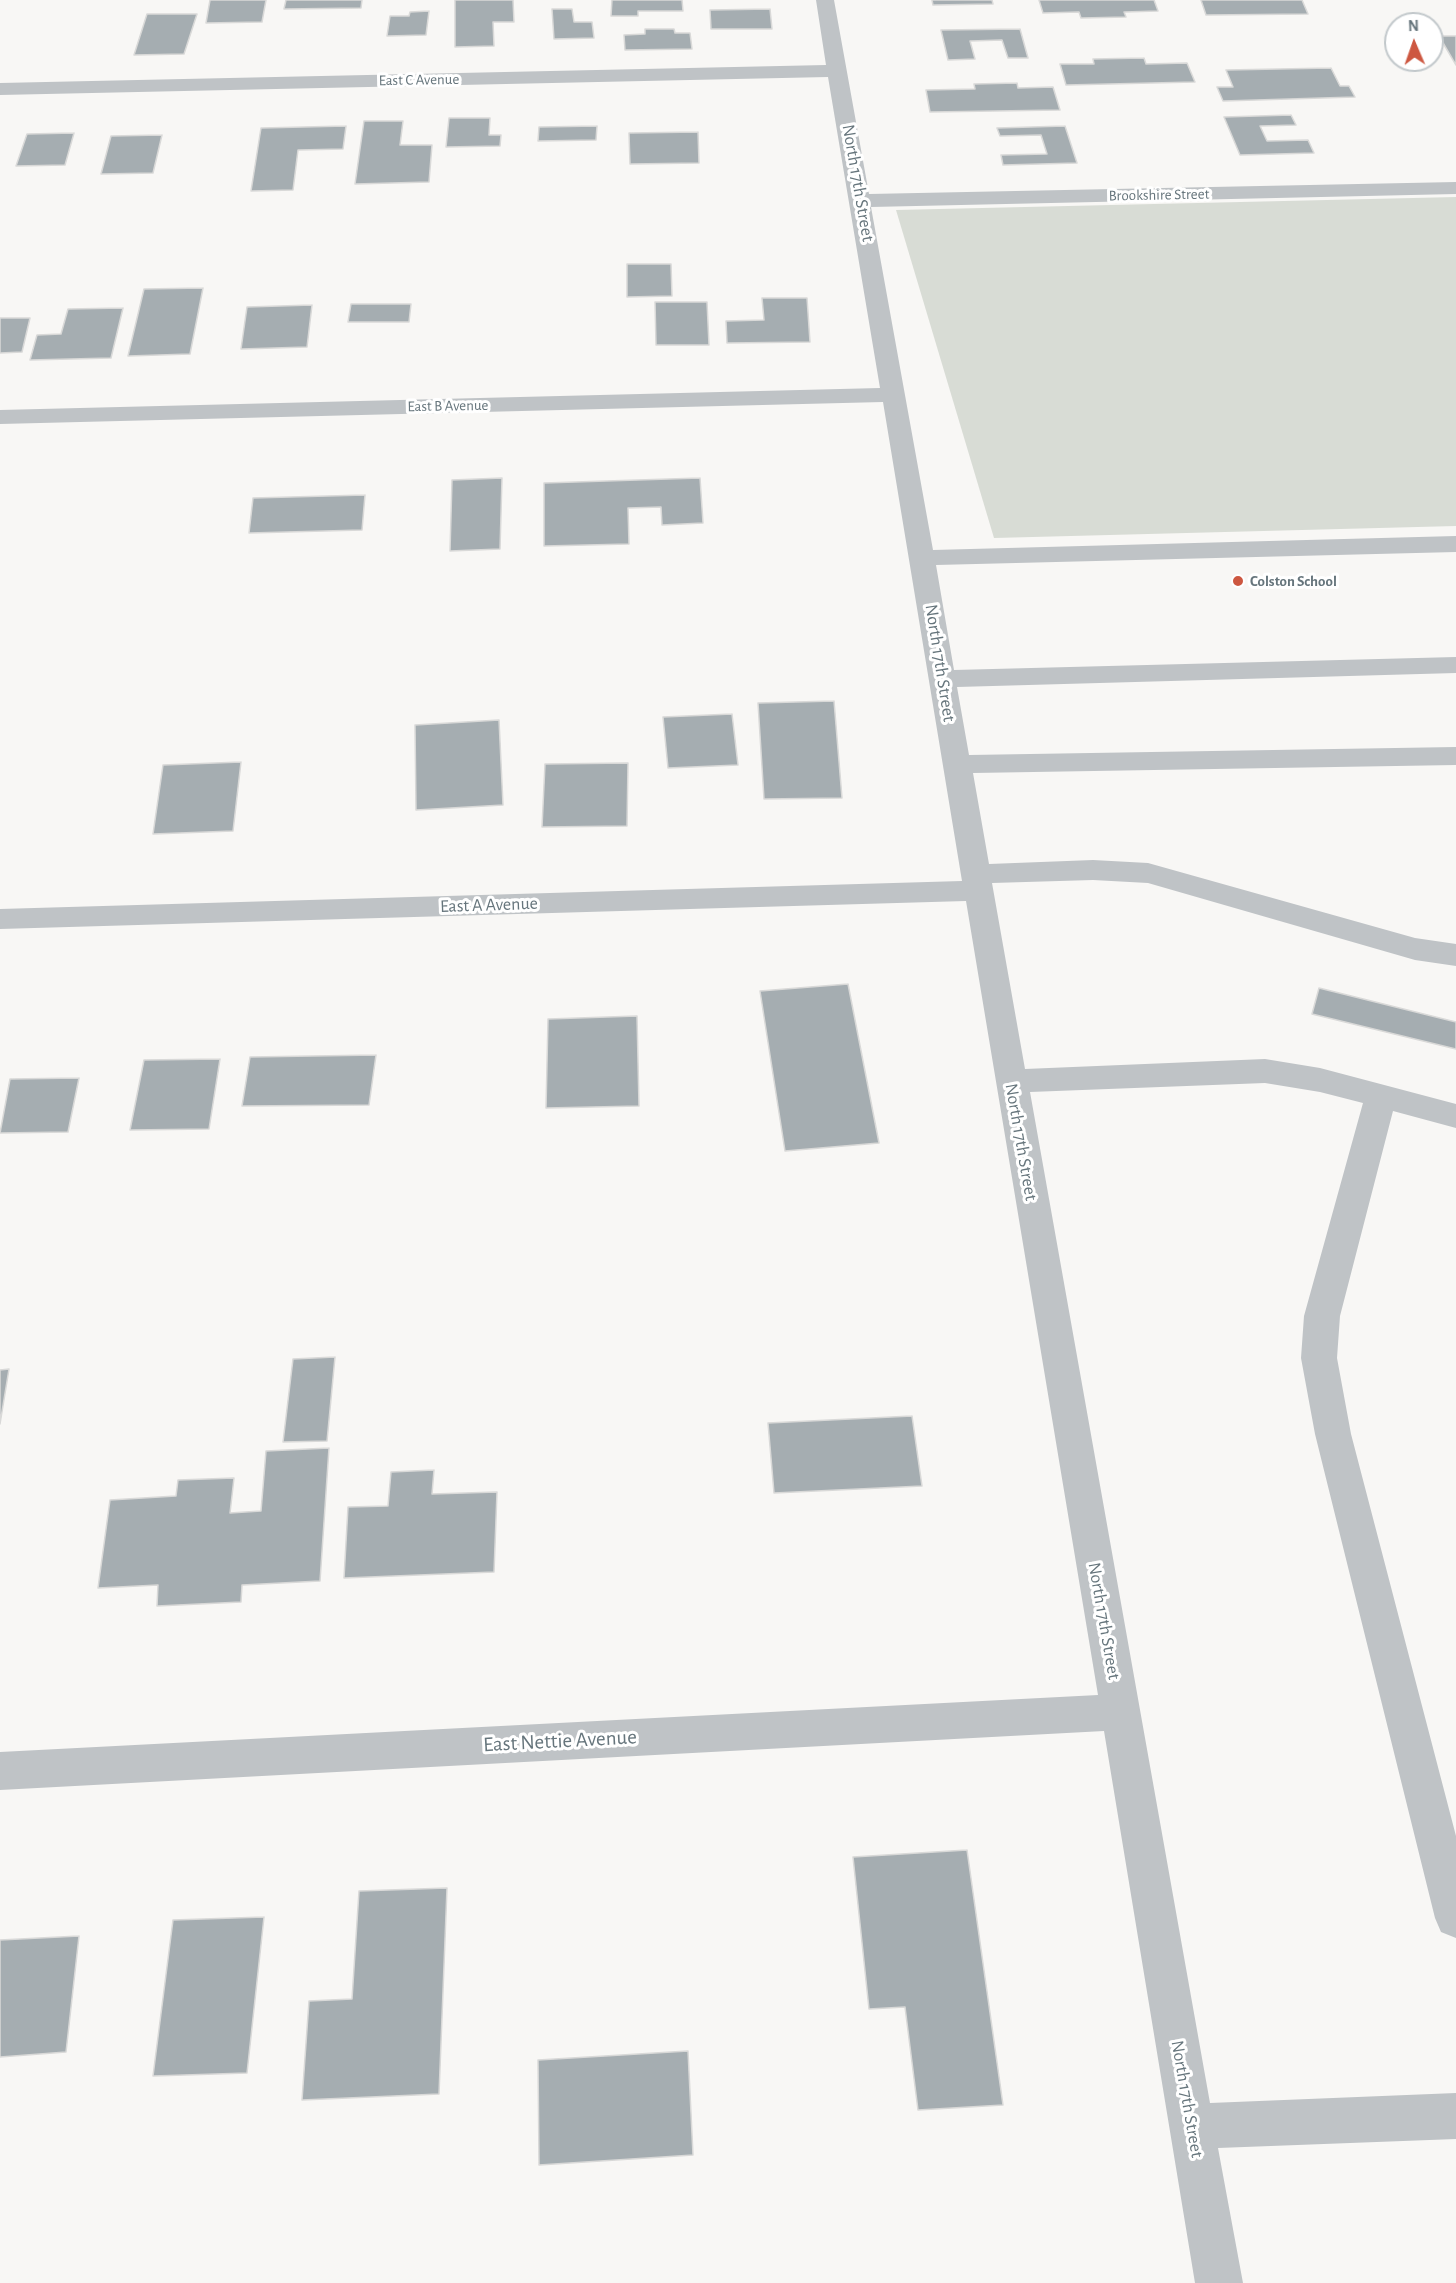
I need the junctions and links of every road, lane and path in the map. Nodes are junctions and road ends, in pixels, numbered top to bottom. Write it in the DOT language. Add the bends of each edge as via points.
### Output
graph roads {
  1 [pos="825,0"];
  2 [pos="838,71"];
  3 [pos="0,89"];
  4 [pos="1456,188"];
  5 [pos="861,201"];
  6 [pos="895,395"];
  7 [pos="0,417"];
  8 [pos="1456,544"];
  9 [pos="922,558"];
  10 [pos="1456,664"];
  11 [pos="942,679"];
  12 [pos="1456,756"];
  13 [pos="956,764"];
  14 [pos="976,883"];
  15 [pos="0,919"];
  16 [pos="1456,955"];
  17 [pos="1010,1081"];
  18 [pos="1381,1096"];
  19 [pos="1456,1116"];
  20 [pos="1120,1712"];
  21 [pos="0,1771"];
  22 [pos="1456,1918"];
  23 [pos="1456,2116"];
  24 [pos="1192,2126"];
  25 [pos="1219,2283"];
  1 -- 2 [label="street, North 17th Street"];
  2 -- 3 [label="street, East C Avenue"];
  2 -- 5 [label="street, North 17th Street"];
  4 -- 5 [label="street, Brookshire Street"];
  5 -- 6 [label="street, North 17th Street"];
  6 -- 7 [label="street, East B Avenue"];
  6 -- 9 [label="street, North 17th Street"];
  8 -- 9 [label="street"];
  9 -- 11 [label="street, North 17th Street"];
  10 -- 11 [label="street"];
  11 -- 13 [label="street, North 17th Street"];
  12 -- 13 [label="street"];
  13 -- 14 [label="street, North 17th Street"];
  14 -- 15 [label="street, East A Avenue"];
  14 -- 16 [label="street, East A Avenue" via="1094,870 1148,873 1414,949"];
  14 -- 17 [label="street, North 17th Street"];
  17 -- 18 [label="street" via="1265,1071"];
  17 -- 20 [label="street, North 17th Street"];
  18 -- 19 [label="street"];
  18 -- 22 [label="street" via="1322,1316 1319,1358 1333,1434"];
  20 -- 21 [label="street, East Nettie Avenue"];
  20 -- 24 [label="street, North 17th Street"];
  23 -- 24 [label="street"];
  24 -- 25 [label="street, North 17th Street"];
}
